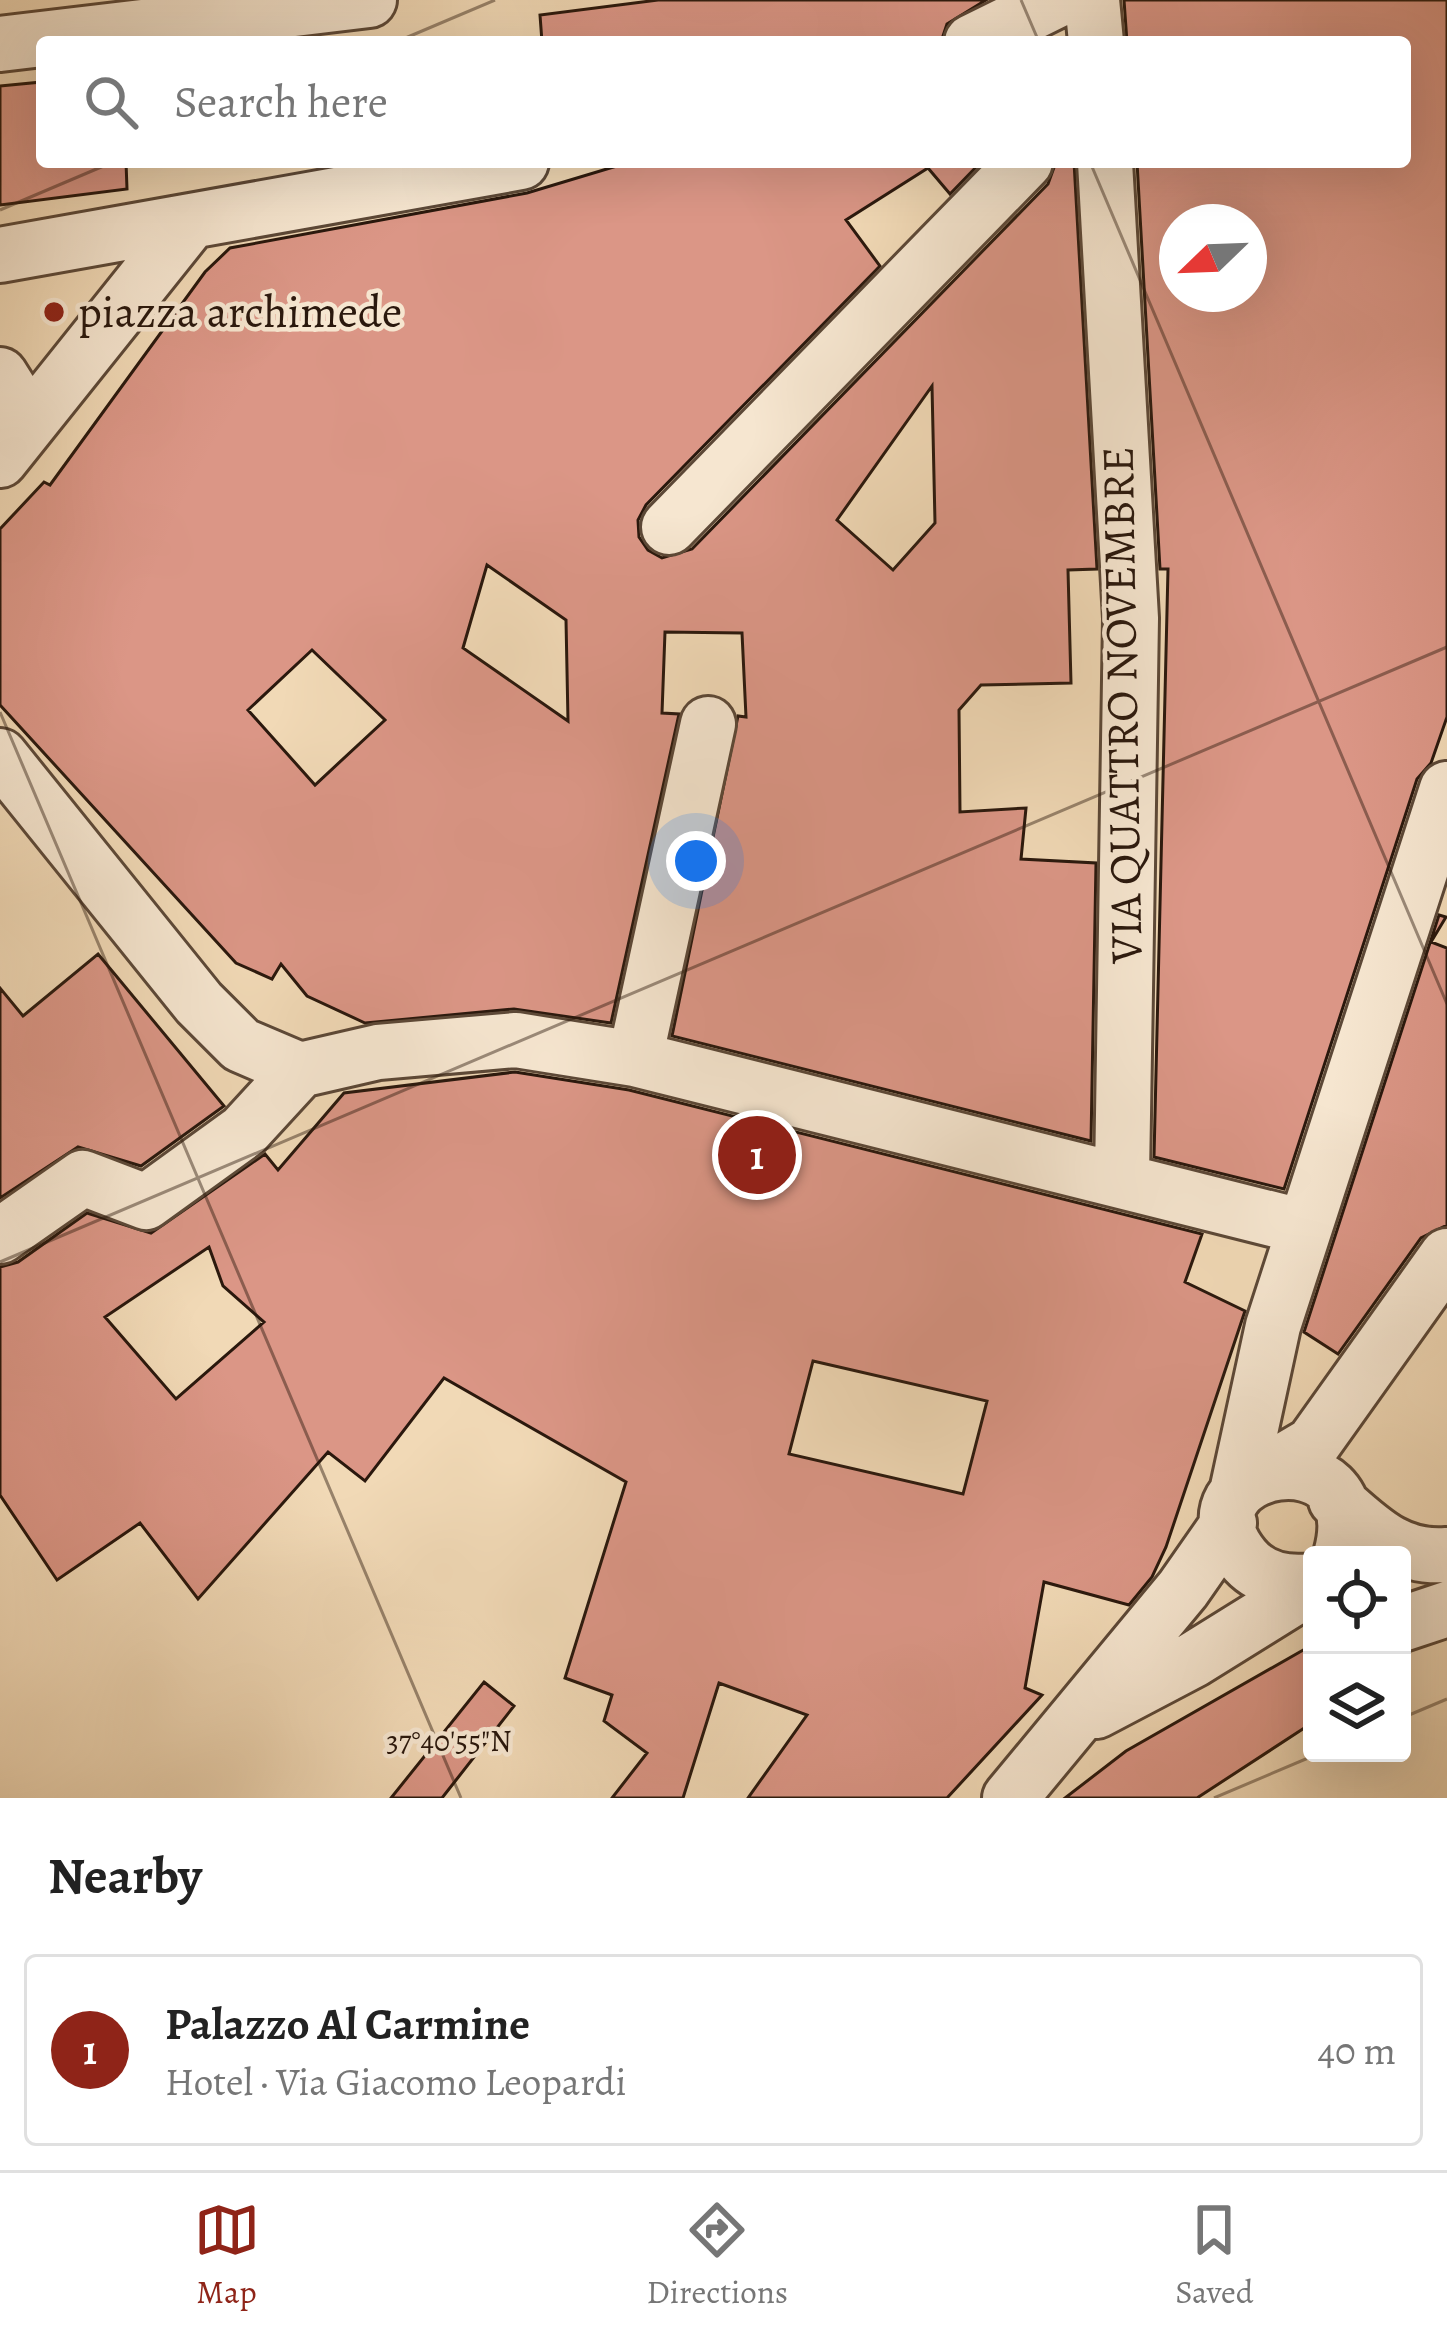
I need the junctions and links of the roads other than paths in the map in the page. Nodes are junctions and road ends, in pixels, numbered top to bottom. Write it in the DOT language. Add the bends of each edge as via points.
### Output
graph roads {
  1 [pos="369,0"];
  2 [pos="1058,0"];
  3 [pos="1091,0"];
  4 [pos="213,9"];
  5 [pos="49,36"];
  6 [pos="984,36"];
  7 [pos="1095,36"];
  8 [pos="36,38"];
  9 [pos="0,44"];
  10 [pos="487,168"];
  11 [pos="1019,168"];
  12 [pos="1105,168"];
  13 [pos="191,221"];
  14 [pos="0,255"];
  15 [pos="0,375"];
  16 [pos="15,441"];
  17 [pos="669,527"];
  18 [pos="708,724"];
  19 [pos="9,786"];
  20 [pos="1447,789"];
  21 [pos="635,1059"];
  22 [pos="300,1070"];
  23 [pos="1122,1177"];
  24 [pos="1304,1227"];
  25 [pos="0,1236"];
  26 [pos="1447,1256"];
  27 [pos="1273,1326"];
  28 [pos="1327,1478"];
  29 [pos="1243,1496"];
  30 [pos="1343,1546"];
  31 [pos="1447,1555"];
  32 [pos="1296,1590"];
  33 [pos="1447,1610"];
  34 [pos="1411,1621"];
  35 [pos="1078,1720"];
  36 [pos="1010,1798"];
  1 -- 4 [label="street"];
  2 -- 6 [label="street"];
  3 -- 7 [label="street"];
  4 -- 5 [label="street"];
  8 -- 9 [label="street"];
  10 -- 13 [label="street"];
  11 -- 17 [label="street"];
  12 -- 23 [label="street, VIA QUATTRO NOVEMBRE" via="1131,618"];
  13 -- 14 [label="street"];
  13 -- 16 [label="street"];
  15 -- 16 [label="street"];
  18 -- 21 [label="street"];
  19 -- 22 [label="street" via="241,1045"];
  20 -- 24 [label="street"];
  21 -- 22 [label="street" via="516,1040 378,1052"];
  21 -- 23 [label="street"];
  22 -- 25 [label="street" via="244,1131 146,1202 83,1178"];
  23 -- 24 [label="street"];
  24 -- 27 [label="street"];
  26 -- 28 [label="street"];
  27 -- 28 [label="street"];
  27 -- 29 [label="street"];
  28 -- 29 [label="street"];
  28 -- 30 [label="street" via="1346,1530"];
  28 -- 31 [label="street" via="1390,1546"];
  29 -- 32 [label="street" via="1242,1557"];
  29 -- 35 [label="street" via="1183,1589"];
  32 -- 35 [label="street"];
  33 -- 34 [label="street"];
  35 -- 36 [label="street"];
}
